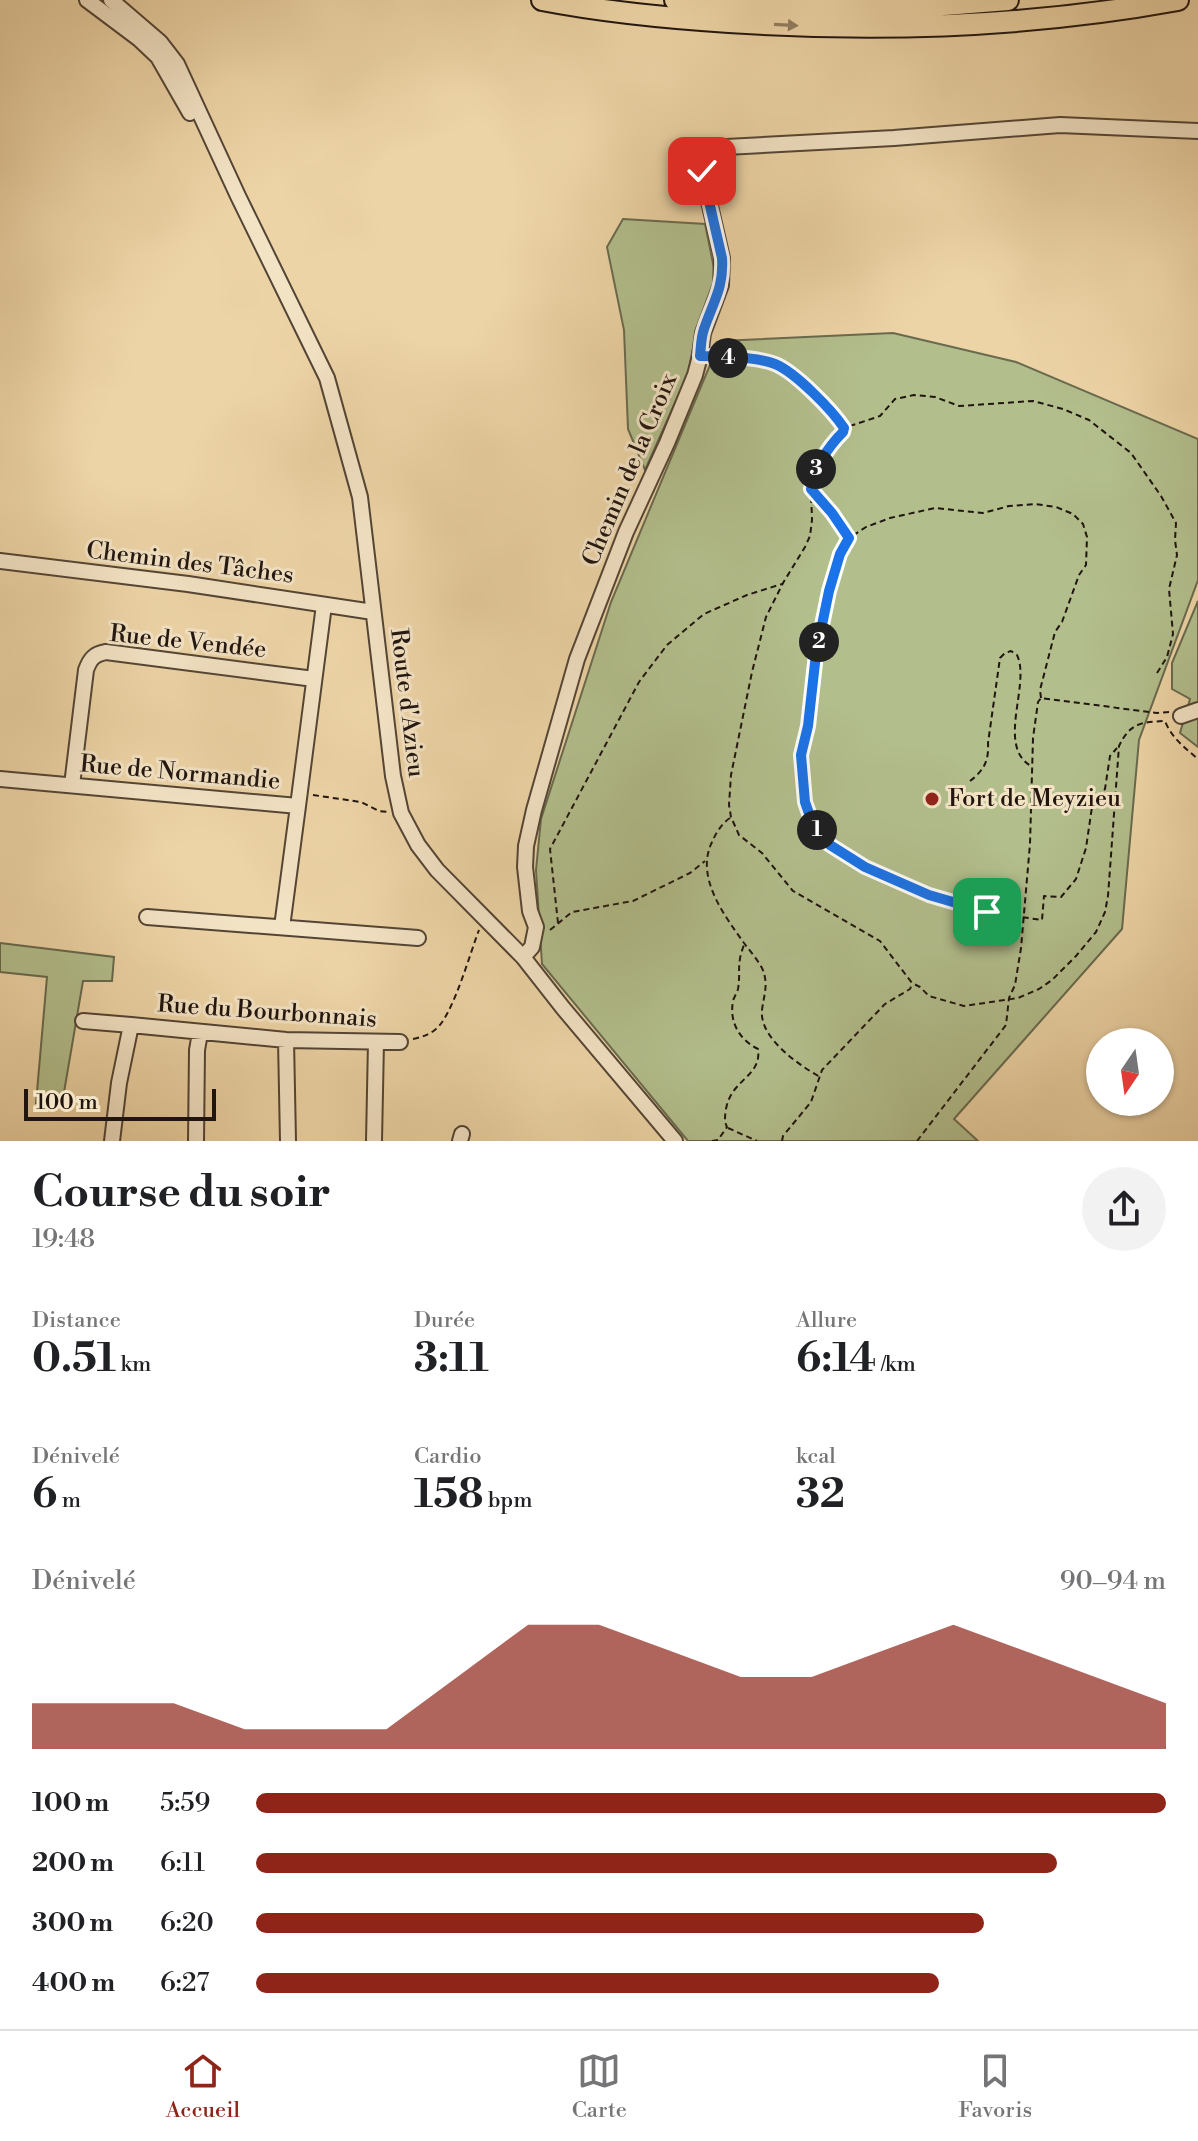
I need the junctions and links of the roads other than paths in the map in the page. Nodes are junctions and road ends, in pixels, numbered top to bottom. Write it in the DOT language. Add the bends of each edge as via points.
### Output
graph roads {
  1 [pos="87,0"];
  2 [pos="111,0"];
  3 [pos="542,0"];
  4 [pos="675,0"];
  5 [pos="1008,0"];
  6 [pos="1178,0"];
  7 [pos="1198,131"];
  8 [pos="238,196"];
  9 [pos="0,561"];
  10 [pos="324,605"];
  11 [pos="373,612"];
  12 [pos="314,679"];
  13 [pos="1198,710"];
  14 [pos="1176,714"];
  15 [pos="0,779"];
  16 [pos="72,785"];
  17 [pos="299,800"];
  18 [pos="147,917"];
  19 [pos="282,927"];
  20 [pos="418,938"];
  21 [pos="523,957"];
  22 [pos="83,1021"];
  23 [pos="131,1025"];
  24 [pos="200,1033"];
  25 [pos="286,1040"];
  26 [pos="376,1042"];
  27 [pos="400,1042"];
  28 [pos="112,1141"];
  29 [pos="196,1141"];
  30 [pos="288,1141"];
  31 [pos="374,1141"];
  32 [pos="675,1141"];
  1 -- 8 [label="street, Route d'Azieu" via="158,57"];
  2 -- 8 [label="street, Route d'Azieu" via="177,64"];
  3 -- 6 [label="highway, one-way" via="664,18 845,28 1021,21"];
  4 -- 5 [label="highway" via="881,10"];
  7 -- 21 [label="street, Chemin de la Croix" via="1060,125 707,148 702,171 722,258 721,285 695,375 577,659 526,846 536,927 532,947"];
  8 -- 11 [label="street, Route d'Azieu" via="327,378 360,497"];
  9 -- 10 [label="street, Chemin des Tâches"];
  10 -- 11 [label="street, Chemin des Tâches"];
  10 -- 12 [label="street, Rue de Normandie"];
  11 -- 21 [label="street, Route d'Azieu" via="401,813 437,870"];
  12 -- 16 [label="street, Rue de Vendée" via="96,653 86,670"];
  12 -- 17 [label="street, Rue de Normandie"];
  13 -- 14 [label="street"];
  15 -- 16 [label="street, Rue de Normandie"];
  16 -- 17 [label="street, Rue de Normandie"];
  17 -- 19 [label="street"];
  18 -- 19 [label="street"];
  19 -- 20 [label="street"];
  21 -- 32 [label="street, Route d'Azieu"];
  22 -- 23 [label="street, Rue du Bourbonnais"];
  23 -- 24 [label="street, Rue du Bourbonnais"];
  23 -- 28 [label="street, Rue du Bourbonnais"];
  24 -- 25 [label="street, Rue du Bourbonnais"];
  24 -- 29 [label="street"];
  25 -- 26 [label="street, Rue du Bourbonnais"];
  25 -- 30 [label="street"];
  26 -- 27 [label="street, Rue du Bourbonnais"];
  26 -- 31 [label="street"];
}
